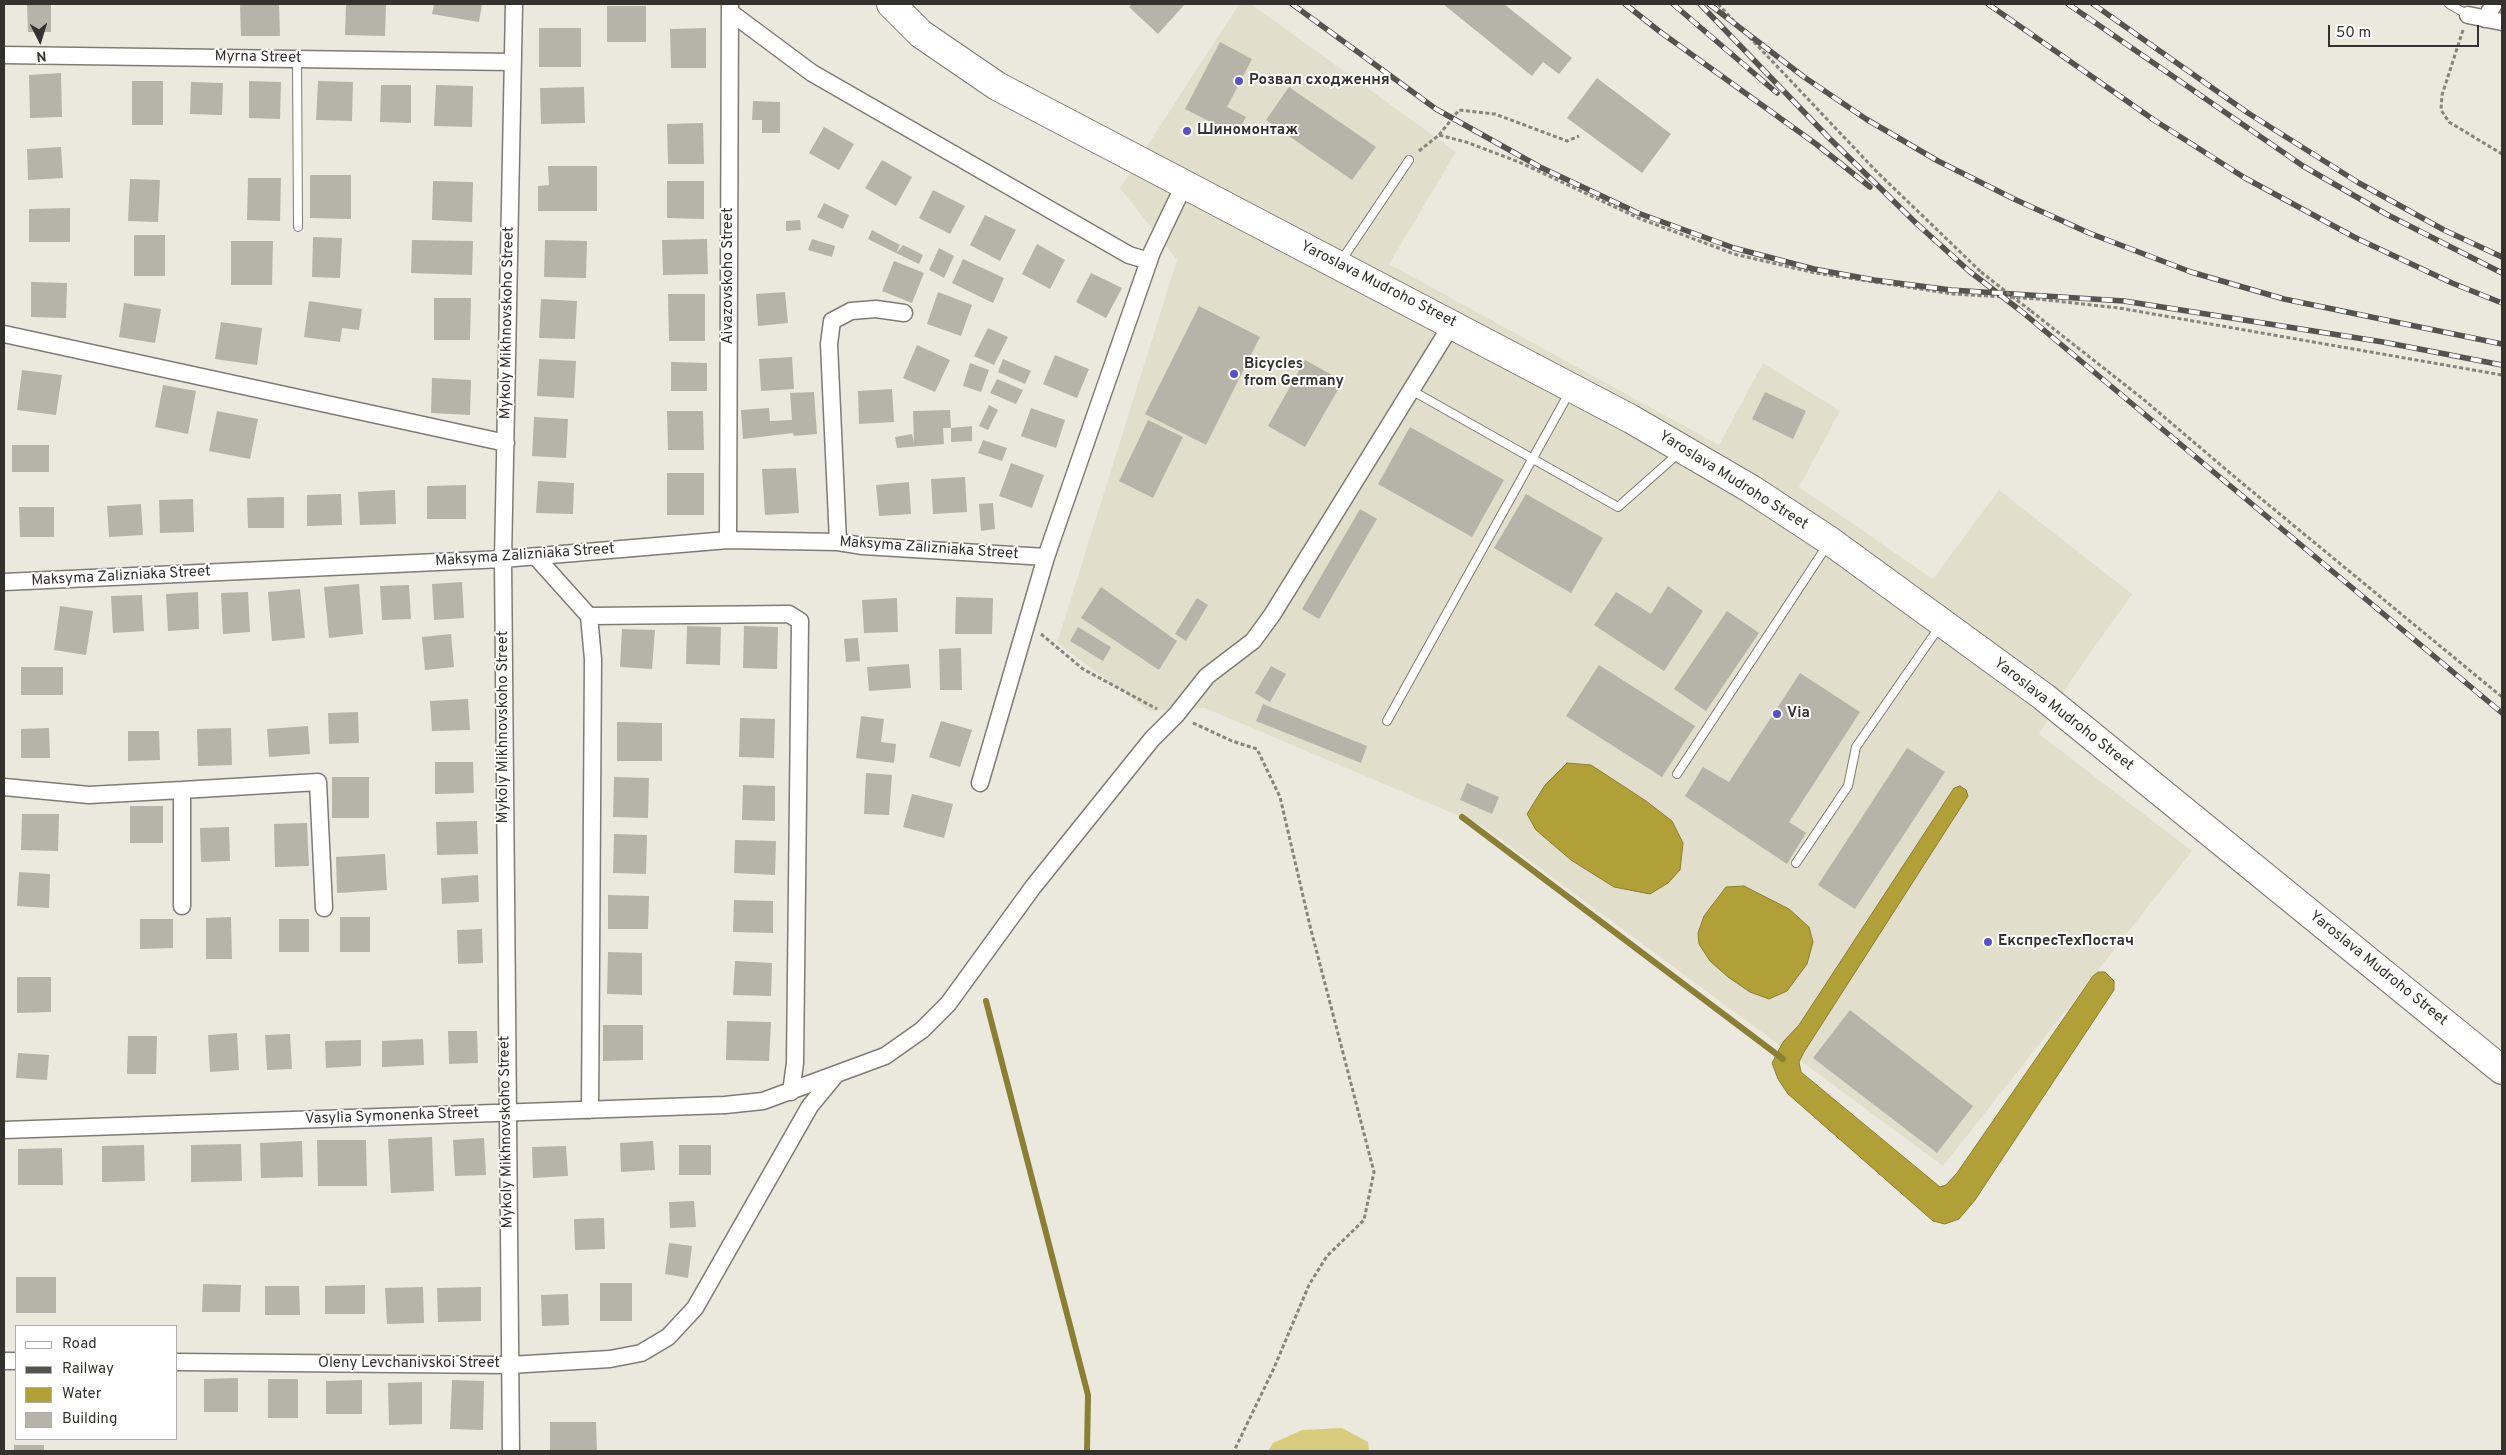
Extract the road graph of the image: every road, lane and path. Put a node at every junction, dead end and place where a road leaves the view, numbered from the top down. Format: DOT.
graph roads {
  1 [pos="514,4"];
  2 [pos="891,4"];
  3 [pos="1718,4"];
  4 [pos="2449,4"];
  5 [pos="2494,4"];
  6 [pos="730,8"];
  7 [pos="2468,15"];
  8 [pos="2486,19"];
  9 [pos="2502,22"];
  10 [pos="4,55"];
  11 [pos="297,58"];
  12 [pos="512,62"];
  13 [pos="1439,135"];
  14 [pos="1579,136"];
  15 [pos="2502,154"];
  16 [pos="1409,160"];
  17 [pos="1184,185"];
  18 [pos="298,227"];
  19 [pos="1149,262"];
  20 [pos="1338,264"];
  21 [pos="904,313"];
  22 [pos="1452,324"];
  23 [pos="4,334"];
  24 [pos="2502,375"];
  25 [pos="1572,388"];
  26 [pos="1411,390"];
  27 [pos="506,443"];
  28 [pos="1684,450"];
  29 [pos="1531,458"];
  30 [pos="728,540"];
  31 [pos="1830,541"];
  32 [pos="838,542"];
  33 [pos="536,557"];
  34 [pos="1046,557"];
  35 [pos="503,559"];
  36 [pos="4,582"];
  37 [pos="589,616"];
  38 [pos="1943,622"];
  39 [pos="1025,630"];
  40 [pos="2502,697"];
  41 [pos="1176,715"];
  42 [pos="1387,721"];
  43 [pos="1677,774"];
  44 [pos="980,783"];
  45 [pos="4,787"];
  46 [pos="182,790"];
  47 [pos="1796,863"];
  48 [pos="182,906"];
  49 [pos="324,908"];
  50 [pos="2502,1070"];
  51 [pos="836,1076"];
  52 [pos="791,1092"];
  53 [pos="590,1110"];
  54 [pos="507,1113"];
  55 [pos="4,1130"];
  56 [pos="178,1362"];
  57 [pos="510,1365"];
  58 [pos="511,1451"];
  59 [pos="1234,1451"];
  1 -- 12 [label="street, Mykoly Mikhnovskoho Street"];
  2 -- 17 [label="highway, Yaroslava Mudroho Street"];
  3 -- 40 [label="path, bridge"];
  4 -- 7 [label="lane"];
  5 -- 8 [label="street"];
  6 -- 19 [label="street, Aivazovskoho Street"];
  6 -- 30 [label="street, Aivazovskoho Street"];
  7 -- 8 [label="street"];
  7 -- 15 [label="path"];
  8 -- 9 [label="street"];
  10 -- 11 [label="street, Myrna Street"];
  11 -- 12 [label="street, Myrna Street"];
  11 -- 18 [label="lane"];
  12 -- 27 [label="street, Mykoly Mikhnovskoho Street"];
  13 -- 14 [label="path"];
  13 -- 16 [label="path"];
  13 -- 24 [label="path"];
  16 -- 20 [label="lane"];
  17 -- 19 [label="street"];
  17 -- 20 [label="highway, Yaroslava Mudroho Street"];
  19 -- 34 [label="street"];
  20 -- 22 [label="highway, Yaroslava Mudroho Street"];
  21 -- 32 [label="street"];
  22 -- 25 [label="highway, Yaroslava Mudroho Street"];
  22 -- 26 [label="street, Vasylia Symonenka Street"];
  23 -- 27 [label="street"];
  25 -- 28 [label="highway, Yaroslava Mudroho Street"];
  25 -- 29 [label="lane"];
  26 -- 29 [label="lane"];
  26 -- 41 [label="street, Vasylia Symonenka Street"];
  27 -- 35 [label="street, Mykoly Mikhnovskoho Street"];
  28 -- 29 [label="lane"];
  28 -- 31 [label="highway, Yaroslava Mudroho Street"];
  29 -- 42 [label="lane"];
  30 -- 32 [label="street, Maksyma Zalizniaka Street"];
  30 -- 33 [label="street, Maksyma Zalizniaka Street"];
  31 -- 38 [label="highway, Yaroslava Mudroho Street"];
  31 -- 43 [label="lane"];
  32 -- 34 [label="street, Maksyma Zalizniaka Street"];
  33 -- 35 [label="street, Maksyma Zalizniaka Street"];
  33 -- 37 [label="street"];
  34 -- 39 [label="street"];
  35 -- 36 [label="street, Maksyma Zalizniaka Street"];
  35 -- 54 [label="street, Mykoly Mikhnovskoho Street"];
  37 -- 52 [label="street"];
  37 -- 53 [label="street"];
  38 -- 47 [label="lane"];
  38 -- 50 [label="highway, Yaroslava Mudroho Street"];
  39 -- 41 [label="path"];
  39 -- 44 [label="street"];
  41 -- 51 [label="street, Vasylia Symonenka Street"];
  41 -- 59 [label="path"];
  45 -- 46 [label="street"];
  46 -- 48 [label="street"];
  46 -- 49 [label="street"];
  51 -- 52 [label="street, Vasylia Symonenka Street"];
  51 -- 57 [label="street, Oleny Levchanivskoi Street"];
  52 -- 53 [label="street, Vasylia Symonenka Street"];
  53 -- 54 [label="street, Vasylia Symonenka Street"];
  54 -- 55 [label="street, Vasylia Symonenka Street"];
  54 -- 57 [label="street, Mykoly Mikhnovskoho Street"];
  56 -- 57 [label="street, Oleny Levchanivskoi Street"];
  57 -- 58 [label="street, Mykoly Mikhnovskoho Street"];
}
